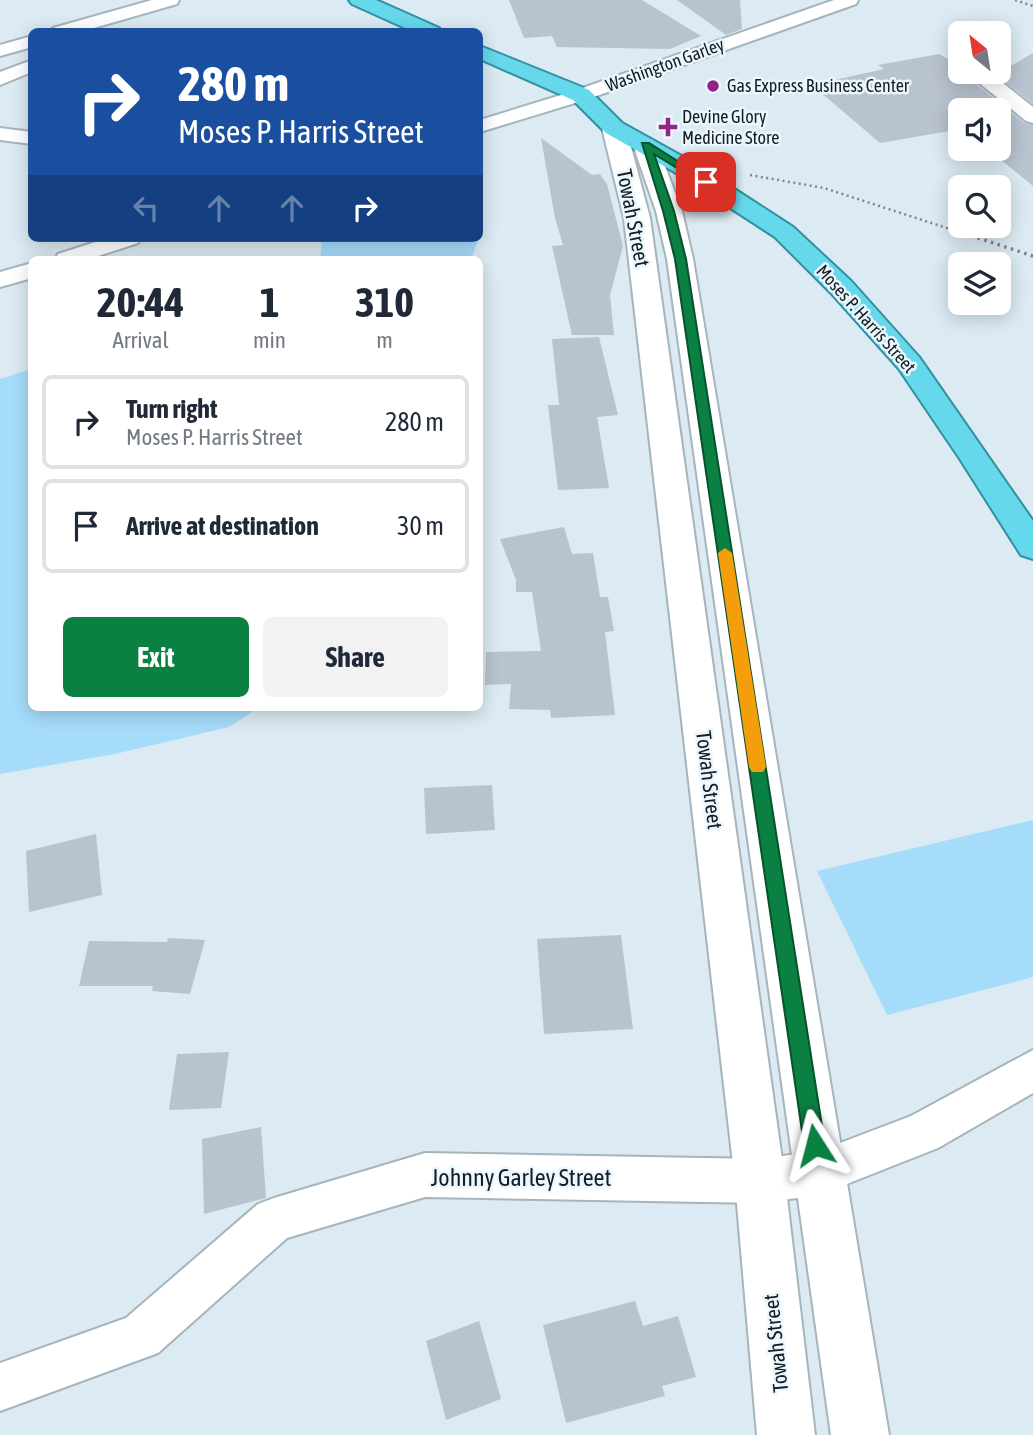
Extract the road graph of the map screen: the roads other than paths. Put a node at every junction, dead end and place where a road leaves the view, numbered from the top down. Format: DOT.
graph roads {
  1 [pos="359,0"];
  2 [pos="850,0"];
  3 [pos="178,2"];
  4 [pos="75,28"];
  5 [pos="123,28"];
  6 [pos="423,28"];
  7 [pos="28,42"];
  8 [pos="0,51"];
  9 [pos="483,53"];
  10 [pos="28,67"];
  11 [pos="0,79"];
  12 [pos="992,84"];
  13 [pos="581,95"];
  14 [pos="1033,117"];
  15 [pos="483,124"];
  16 [pos="0,134"];
  17 [pos="630,137"];
  18 [pos="28,138"];
  19 [pos="118,242"];
  20 [pos="75,256"];
  21 [pos="28,271"];
  22 [pos="0,280"];
  23 [pos="1033,547"];
  24 [pos="1033,1070"];
  25 [pos="819,1172"];
  26 [pos="760,1181"];
  27 [pos="0,1387"];
  28 [pos="786,1435"];
  29 [pos="860,1435"];
  1 -- 6 [label="highway"];
  2 -- 13 [label="street, Washington Garley"];
  3 -- 4 [label="street"];
  3 -- 5 [label="street"];
  7 -- 8 [label="street"];
  9 -- 13 [label="highway"];
  10 -- 11 [label="street"];
  12 -- 14 [label="street"];
  13 -- 15 [label="street, Washington Garley"];
  13 -- 17 [label="highway, Moses P. Harris Street"];
  16 -- 18 [label="street"];
  17 -- 23 [label="highway, Moses P. Harris Street"];
  17 -- 25 [label="street, Towah Street"];
  17 -- 26 [label="street, Towah Street"];
  19 -- 20 [label="street"];
  21 -- 22 [label="street"];
  24 -- 25 [label="street, Johnny Garley Street"];
  25 -- 26 [label="street, Johnny Garley Street"];
  25 -- 29 [label="street, Towah Street"];
  26 -- 27 [label="street, Johnny Garley Street"];
  26 -- 28 [label="street, Towah Street"];
}
